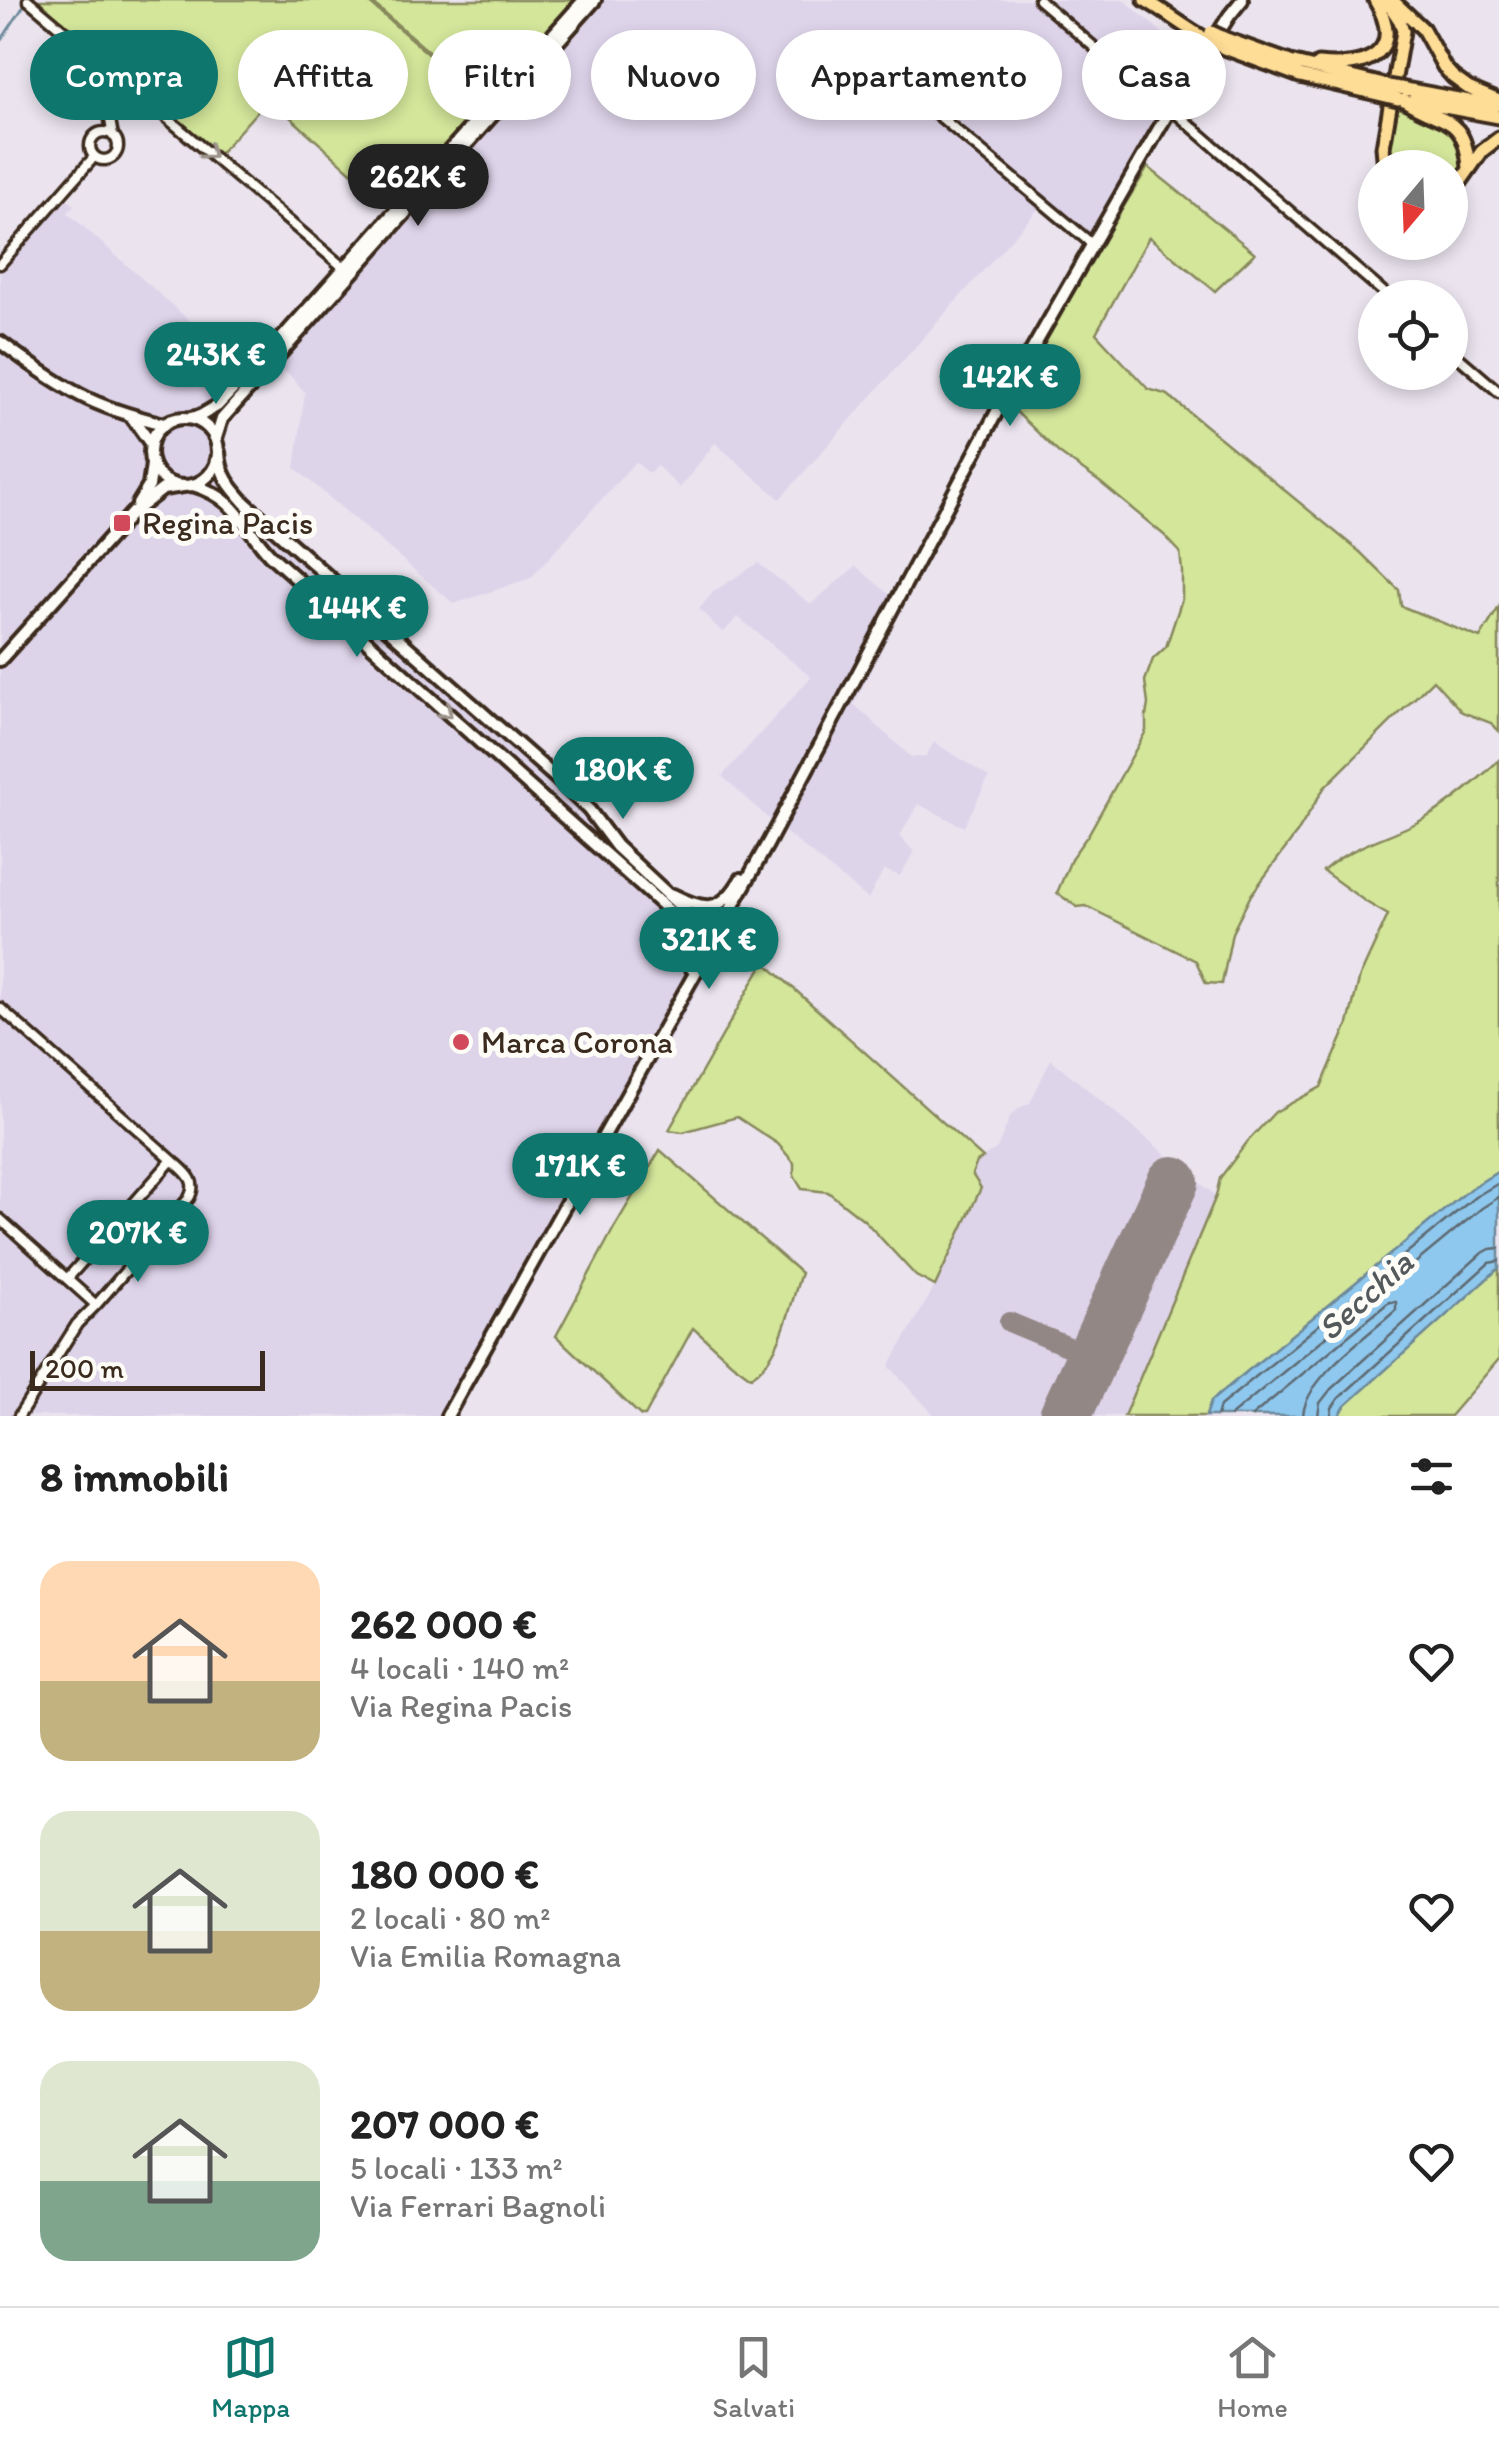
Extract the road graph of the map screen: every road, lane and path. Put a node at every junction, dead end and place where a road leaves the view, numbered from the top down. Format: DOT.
graph roads {
  1 [pos="28,0"];
  2 [pos="584,0"];
  3 [pos="594,0"];
  4 [pos="1040,0"];
  5 [pos="1145,0"];
  6 [pos="1376,0"];
  7 [pos="1389,0"];
  8 [pos="1241,1"];
  9 [pos="63,30"];
  10 [pos="1195,30"];
  11 [pos="1220,30"];
  12 [pos="1082,37"];
  13 [pos="1226,44"];
  14 [pos="1226,44"];
  15 [pos="1401,48"];
  16 [pos="1290,62"];
  17 [pos="1395,94"];
  18 [pos="1499,104"];
  19 [pos="1499,117"];
  20 [pos="110,120"];
  21 [pos="169,120"];
  22 [pos="944,120"];
  23 [pos="1163,120"];
  24 [pos="1184,120"];
  25 [pos="114,136"];
  26 [pos="1499,138"];
  27 [pos="1383,150"];
  28 [pos="94,157"];
  29 [pos="1469,168"];
  30 [pos="1092,244"];
  31 [pos="0,264"];
  32 [pos="344,268"];
  33 [pos="1369,280"];
  34 [pos="0,342"];
  35 [pos="1468,365"];
  36 [pos="1499,392"];
  37 [pos="130,415"];
  38 [pos="192,418"];
  39 [pos="164,424"];
  40 [pos="216,438"];
  41 [pos="151,444"];
  42 [pos="219,452"];
  43 [pos="152,464"];
  44 [pos="188,486"];
  45 [pos="132,513"];
  46 [pos="0,660"];
  47 [pos="556,778"];
  48 [pos="544,800"];
  49 [pos="768,842"];
  50 [pos="665,892"];
  51 [pos="677,918"];
  52 [pos="714,942"];
  53 [pos="0,1008"];
  54 [pos="670,1022"];
  55 [pos="172,1160"];
  56 [pos="0,1220"];
  57 [pos="67,1279"];
  58 [pos="96,1305"];
  59 [pos="18,1416"];
  60 [pos="447,1416"];
  1 -- 9 [label="street"];
  2 -- 32 [label="street"];
  3 -- 40 [label="street"];
  4 -- 12 [label="street"];
  5 -- 10 [label="main road, bridge"];
  6 -- 15 [label="main road"];
  6 -- 16 [label="main road"];
  7 -- 15 [label="main road"];
  7 -- 18 [label="main road"];
  8 -- 11 [label="street"];
  13 -- 16 [label="main road"];
  14 -- 17 [label="main road"];
  15 -- 27 [label="main road"];
  16 -- 17 [label="main road"];
  17 -- 18 [label="main road"];
  17 -- 19 [label="main road"];
  17 -- 29 [label="main road"];
  20 -- 25 [label="street"];
  21 -- 32 [label="street, one-way"];
  22 -- 30 [label="street"];
  23 -- 30 [label="street"];
  24 -- 33 [label="street"];
  25 -- 28 [label="street"];
  25 -- 28 [label="street"];
  26 -- 29 [label="main road"];
  28 -- 31 [label="street"];
  30 -- 49 [label="street"];
  32 -- 38 [label="street"];
  34 -- 37 [label="street"];
  35 -- 36 [label="street"];
  37 -- 39 [label="street"];
  37 -- 41 [label="street"];
  38 -- 39 [label="street"];
  38 -- 40 [label="street"];
  39 -- 41 [label="street"];
  40 -- 42 [label="street"];
  41 -- 43 [label="street"];
  42 -- 44 [label="street"];
  42 -- 47 [label="street"];
  43 -- 44 [label="street"];
  43 -- 45 [label="street"];
  44 -- 45 [label="street"];
  44 -- 48 [label="street, one-way"];
  45 -- 46 [label="street"];
  47 -- 48 [label="street"];
  47 -- 50 [label="street"];
  48 -- 51 [label="street"];
  49 -- 50 [label="street"];
  49 -- 52 [label="street"];
  50 -- 52 [label="street"];
  51 -- 52 [label="street"];
  51 -- 54 [label="street"];
  52 -- 54 [label="street"];
  53 -- 55 [label="street"];
  54 -- 60 [label="street"];
  55 -- 57 [label="street"];
  55 -- 58 [label="street"];
  56 -- 57 [label="street"];
  57 -- 58 [label="street"];
  58 -- 59 [label="street"];
}
